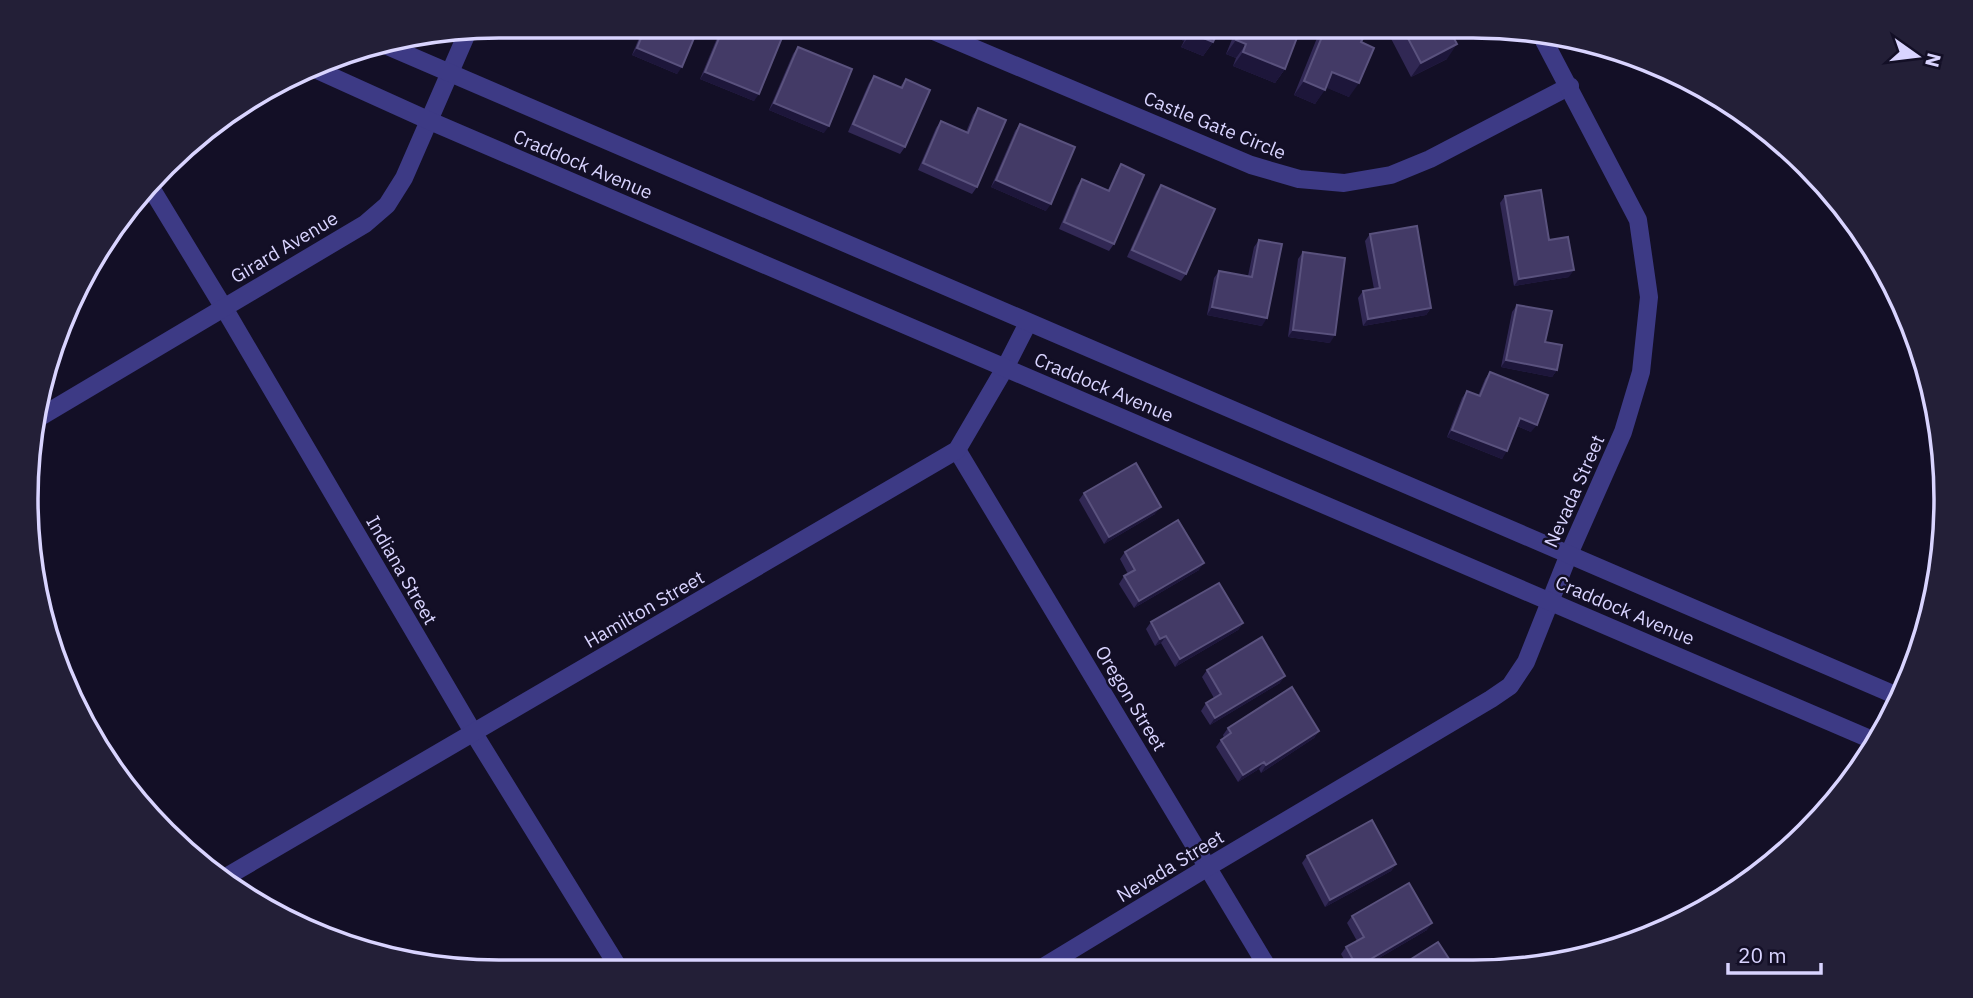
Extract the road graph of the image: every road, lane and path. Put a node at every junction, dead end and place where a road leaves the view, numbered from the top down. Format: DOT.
graph roads {
  1 [pos="950,38"];
  2 [pos="465,39"];
  3 [pos="1546,44"];
  4 [pos="396,50"];
  5 [pos="325,73"];
  6 [pos="451,74"];
  7 [pos="1570,86"];
  8 [pos="430,121"];
  9 [pos="154,194"];
  10 [pos="224,308"];
  11 [pos="1028,323"];
  12 [pos="1004,368"];
  13 [pos="46,413"];
  14 [pos="957,450"];
  15 [pos="1569,554"];
  16 [pos="1551,601"];
  17 [pos="1891,693"];
  18 [pos="473,732"];
  19 [pos="1868,737"];
  20 [pos="1208,867"];
  21 [pos="232,874"];
  22 [pos="614,960"];
  23 [pos="1055,960"];
  24 [pos="1263,960"];
  1 -- 7 [label="street, Castle Gate Circle"];
  2 -- 6 [label="street, Girard Avenue"];
  3 -- 7 [label="street, Nevada Street"];
  4 -- 6 [label="street, Craddock Avenue"];
  5 -- 8 [label="street, Craddock Avenue"];
  6 -- 8 [label="street, Girard Avenue"];
  6 -- 11 [label="street, Craddock Avenue"];
  7 -- 15 [label="street, Nevada Street"];
  8 -- 10 [label="street, Girard Avenue"];
  8 -- 12 [label="street, Craddock Avenue"];
  9 -- 10 [label="street, Indiana Street"];
  10 -- 13 [label="street, Girard Avenue"];
  10 -- 18 [label="street, Indiana Street"];
  11 -- 12 [label="street, Hamilton Street"];
  11 -- 15 [label="street, Craddock Avenue"];
  12 -- 14 [label="street, Hamilton Street"];
  12 -- 16 [label="street, Craddock Avenue"];
  14 -- 18 [label="street, Hamilton Street"];
  14 -- 20 [label="street, Oregon Street"];
  15 -- 16 [label="street, Nevada Street"];
  15 -- 17 [label="street, Craddock Avenue"];
  16 -- 19 [label="street, Craddock Avenue"];
  16 -- 20 [label="street, Nevada Street"];
  18 -- 21 [label="street, Hamilton Street"];
  18 -- 22 [label="street, Indiana Street"];
  20 -- 23 [label="street, Nevada Street"];
  20 -- 24 [label="street, Oregon Street"];
}
